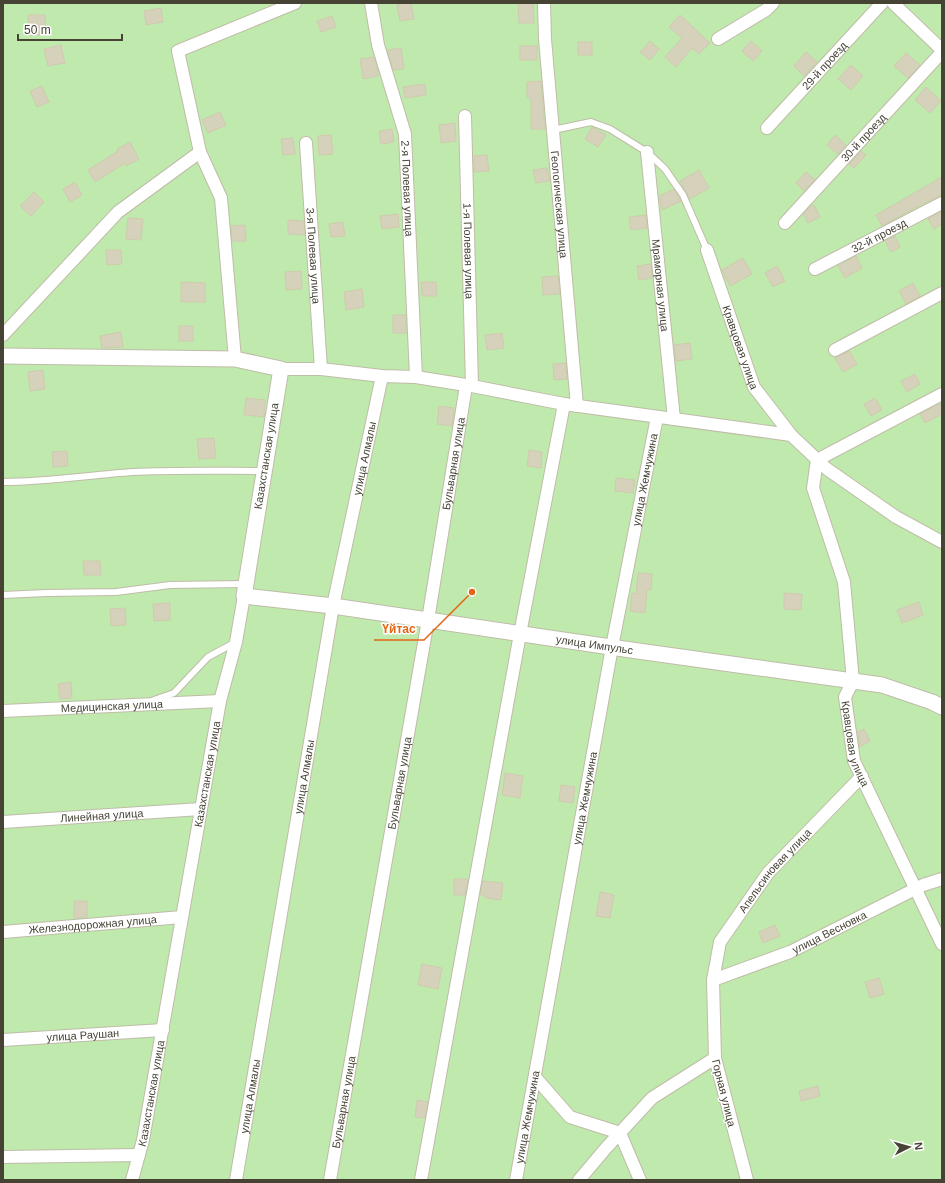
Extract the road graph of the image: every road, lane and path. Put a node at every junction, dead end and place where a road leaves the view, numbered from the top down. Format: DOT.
graph roads {
  1 [pos="295,3"];
  2 [pos="372,3"];
  3 [pos="544,3"];
  4 [pos="773,3"];
  5 [pos="882,3"];
  6 [pos="894,3"];
  7 [pos="718,39"];
  8 [pos="942,51"];
  9 [pos="465,116"];
  10 [pos="768,128"];
  11 [pos="553,130"];
  12 [pos="306,143"];
  13 [pos="200,152"];
  14 [pos="647,152"];
  15 [pos="942,203"];
  16 [pos="785,223"];
  17 [pos="707,250"];
  18 [pos="815,269"];
  19 [pos="942,293"];
  20 [pos="3,335"];
  21 [pos="835,350"];
  22 [pos="3,356"];
  23 [pos="235,359"];
  24 [pos="281,368"];
  25 [pos="321,369"];
  26 [pos="382,376"];
  27 [pos="416,377"];
  28 [pos="469,386"];
  29 [pos="942,394"];
  30 [pos="564,404"];
  31 [pos="577,406"];
  32 [pos="657,417"];
  33 [pos="674,419"];
  34 [pos="791,435"];
  35 [pos="817,460"];
  36 [pos="264,471"];
  37 [pos="3,482"];
  38 [pos="942,542"];
  39 [pos="245,590"];
  40 [pos="3,595"];
  41 [pos="333,606"];
  42 [pos="428,620"];
  43 [pos="520,634"];
  44 [pos="236,642"];
  45 [pos="612,647"];
  46 [pos="853,681"];
  47 [pos="220,701"];
  48 [pos="142,704"];
  49 [pos="942,707"];
  50 [pos="3,711"];
  51 [pos="862,776"];
  52 [pos="201,809"];
  53 [pos="3,822"];
  54 [pos="942,879"];
  55 [pos="915,889"];
  56 [pos="182,918"];
  57 [pos="3,932"];
  58 [pos="942,944"];
  59 [pos="714,980"];
  60 [pos="163,1030"];
  61 [pos="3,1040"];
  62 [pos="715,1058"];
  63 [pos="535,1077"];
  64 [pos="620,1133"];
  65 [pos="139,1155"];
  66 [pos="3,1157"];
  67 [pos="132,1180"];
  68 [pos="236,1180"];
  69 [pos="330,1180"];
  70 [pos="421,1180"];
  71 [pos="516,1180"];
  72 [pos="579,1180"];
  73 [pos="640,1180"];
  74 [pos="747,1180"];
  1 -- 13 [label="street"];
  2 -- 27 [label="street, 2-я Полевая улица"];
  3 -- 11 [label="street, Геологическая улица"];
  4 -- 7 [label="street"];
  5 -- 10 [label="street, 29-й проезд"];
  6 -- 8 [label="street"];
  8 -- 16 [label="street, 30-й проезд"];
  9 -- 28 [label="street, 1-я Полевая улица"];
  11 -- 14 [label="lane"];
  11 -- 31 [label="street, Геологическая улица"];
  12 -- 25 [label="street, 3-я Полевая улица"];
  13 -- 20 [label="street"];
  13 -- 23 [label="street"];
  14 -- 17 [label="lane"];
  14 -- 33 [label="street, Мраморная улица"];
  15 -- 18 [label="street, 32-й проезд"];
  17 -- 34 [label="street, Кравцовая улица"];
  19 -- 21 [label="street"];
  22 -- 23 [label="street"];
  23 -- 24 [label="street"];
  24 -- 25 [label="street"];
  24 -- 36 [label="street, Казахстанская улица"];
  25 -- 26 [label="street"];
  26 -- 27 [label="street"];
  26 -- 41 [label="street, улица Алмалы"];
  27 -- 28 [label="street"];
  28 -- 30 [label="street"];
  28 -- 42 [label="street, Бульварная улица"];
  29 -- 35 [label="street"];
  30 -- 31 [label="street"];
  30 -- 43 [label="street"];
  31 -- 32 [label="street"];
  32 -- 33 [label="street"];
  32 -- 45 [label="street, улица Жемчужина"];
  33 -- 34 [label="street"];
  34 -- 35 [label="street, Кравцовая улица"];
  35 -- 38 [label="street, Кравцовая улица"];
  35 -- 46 [label="street, Кравцовая улица"];
  36 -- 37 [label="lane"];
  36 -- 39 [label="street, Казахстанская улица"];
  39 -- 40 [label="lane"];
  39 -- 41 [label="street, улица Импульс"];
  39 -- 44 [label="street, Казахстанская улица"];
  41 -- 42 [label="street, улица Импульс"];
  41 -- 68 [label="street, улица Алмалы"];
  42 -- 43 [label="street, улица Импульс"];
  42 -- 69 [label="street, Бульварная улица"];
  43 -- 45 [label="street, улица Импульс"];
  43 -- 70 [label="street"];
  44 -- 47 [label="street, Казахстанская улица"];
  44 -- 48 [label="lane"];
  45 -- 46 [label="street, улица Импульс"];
  45 -- 63 [label="street, улица Жемчужина"];
  46 -- 49 [label="street, улица Импульс"];
  46 -- 51 [label="street, Кравцовая улица"];
  47 -- 48 [label="street, Медицинская улица"];
  47 -- 52 [label="street, Казахстанская улица"];
  48 -- 50 [label="street, Медицинская улица"];
  51 -- 55 [label="street, Кравцовая улица"];
  51 -- 59 [label="street, Апельсиновая улица"];
  52 -- 53 [label="street, Линейная улица"];
  52 -- 56 [label="street, Казахстанская улица"];
  54 -- 55 [label="street, улица Весновка"];
  55 -- 58 [label="street, Кравцовая улица"];
  55 -- 59 [label="street, улица Весновка"];
  56 -- 57 [label="street, Железнодорожная улица"];
  56 -- 60 [label="street, Казахстанская улица"];
  59 -- 62 [label="street, Горная улица"];
  60 -- 61 [label="street, улица Раушан"];
  60 -- 65 [label="street, Казахстанская улица"];
  62 -- 64 [label="street"];
  62 -- 74 [label="street, Горная улица"];
  63 -- 64 [label="street"];
  63 -- 71 [label="street, улица Жемчужина"];
  64 -- 72 [label="street"];
  64 -- 73 [label="street"];
  65 -- 66 [label="street"];
  65 -- 67 [label="street, Казахстанская улица"];
}
